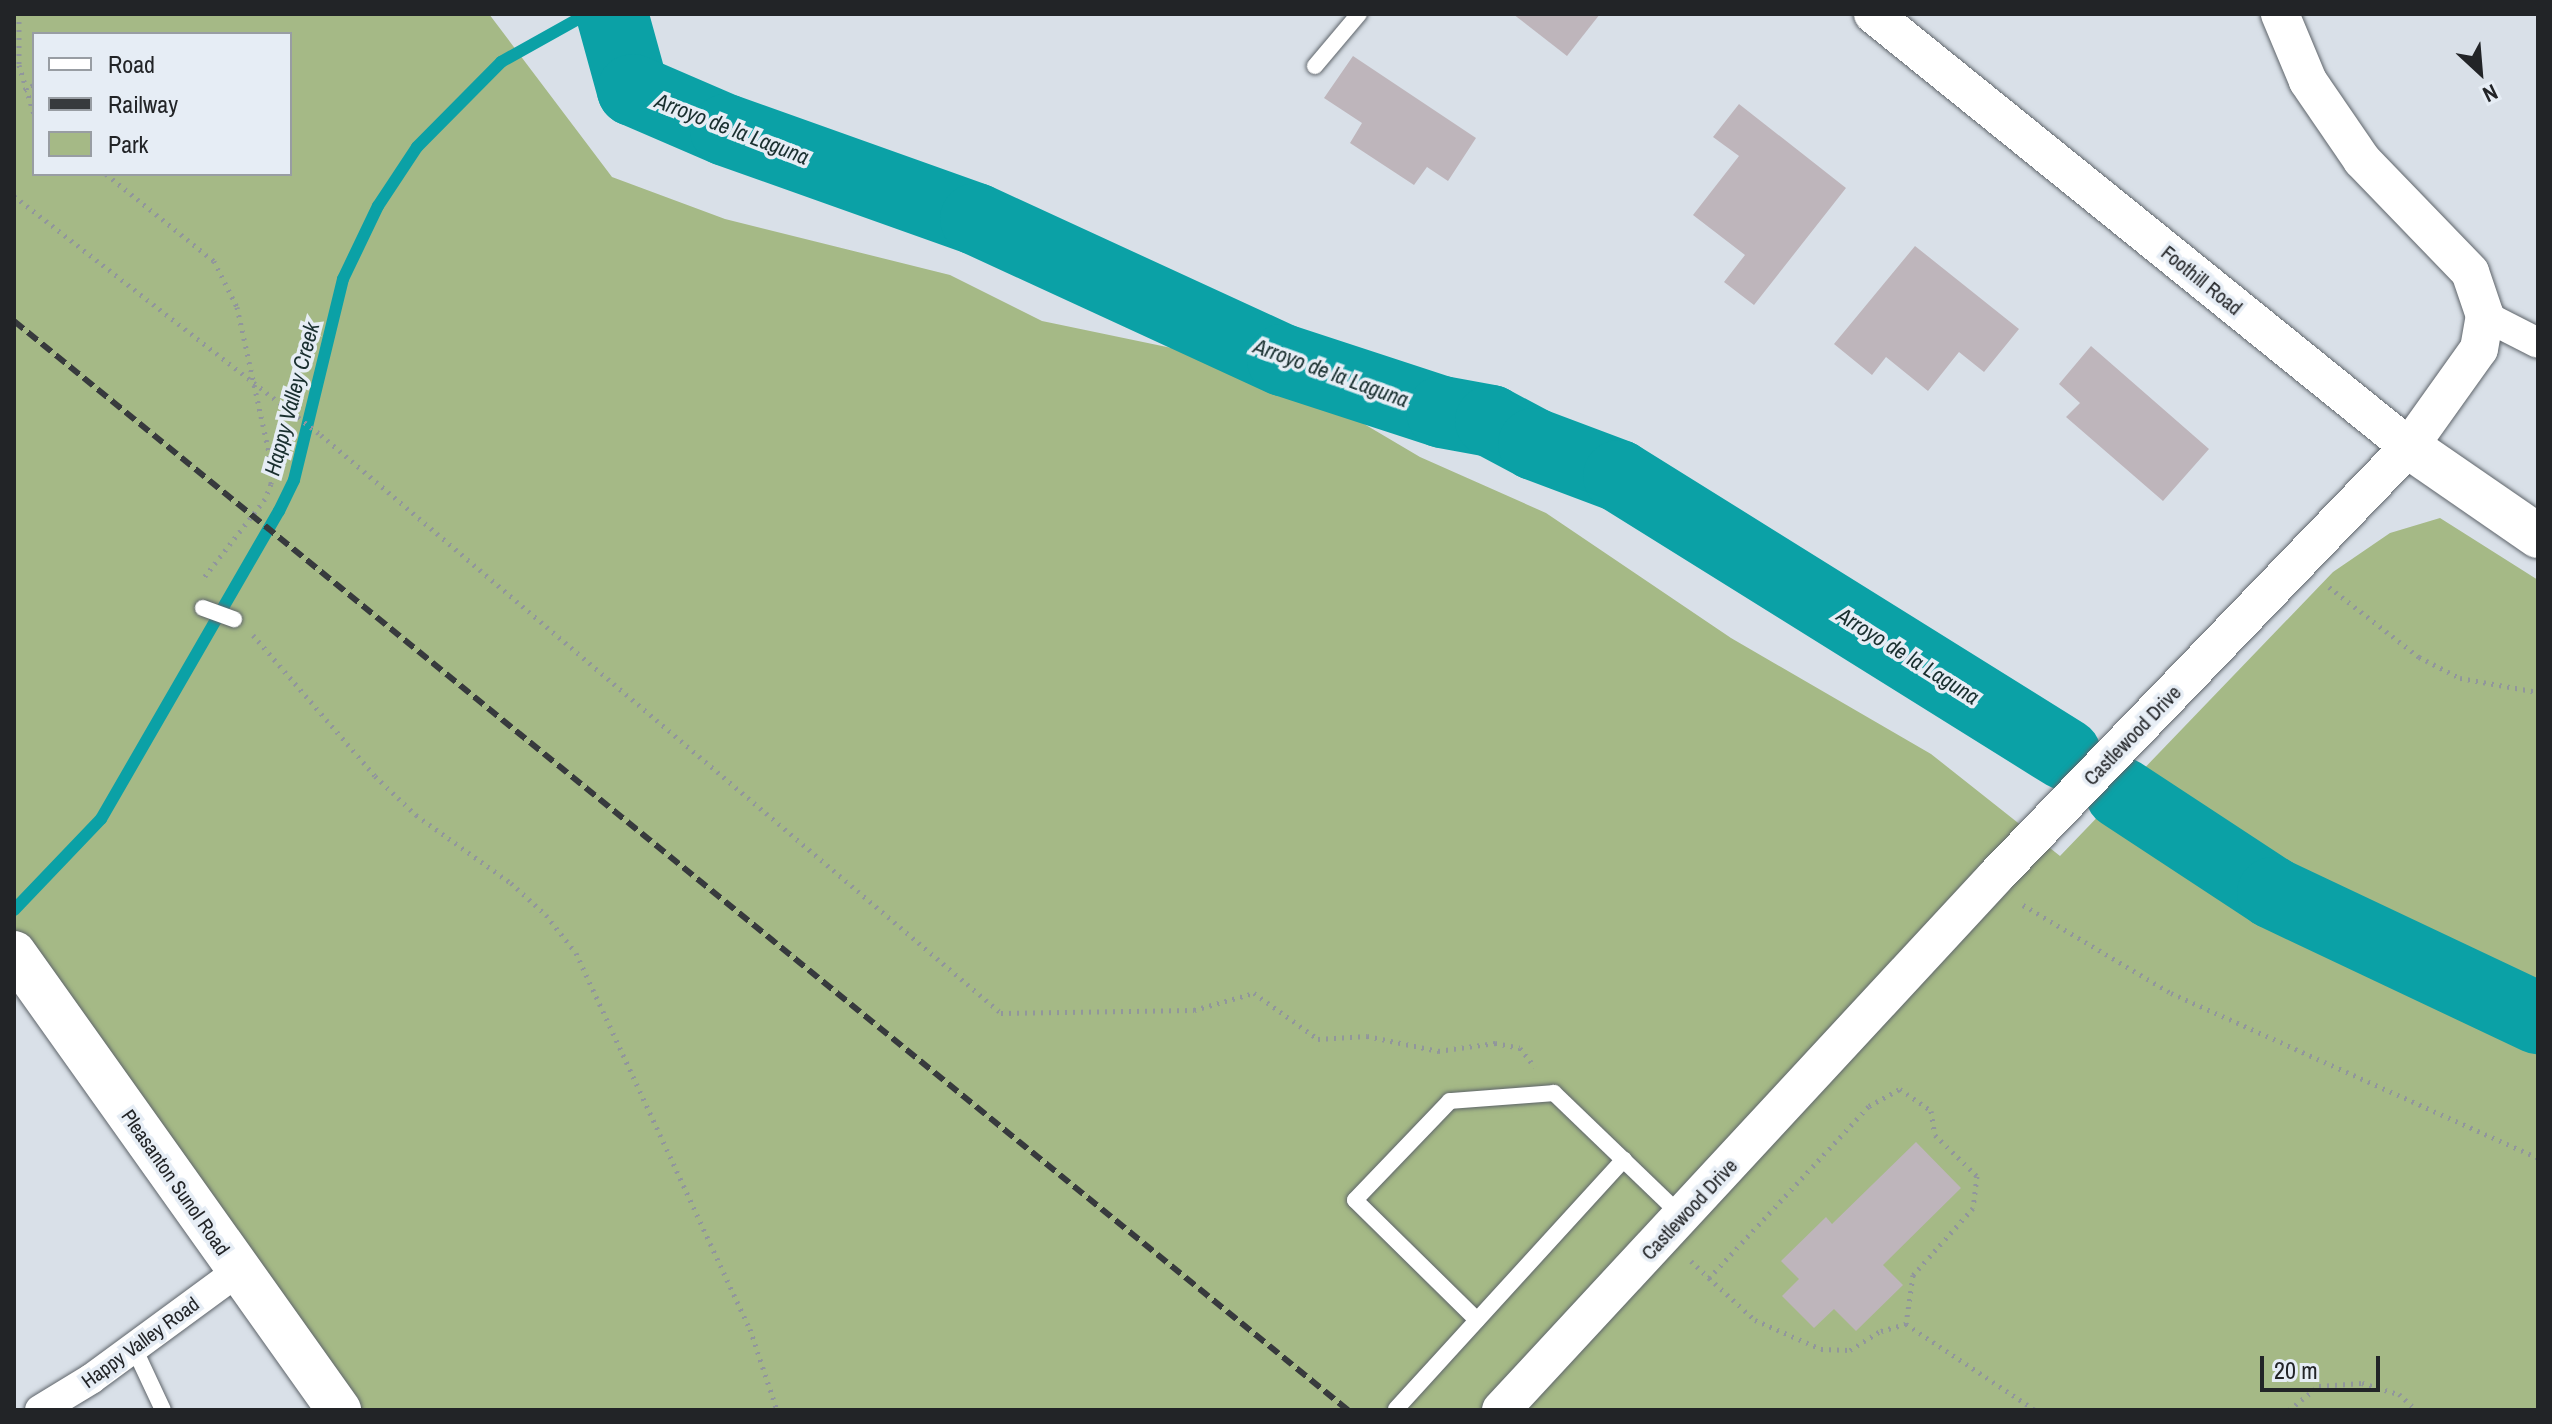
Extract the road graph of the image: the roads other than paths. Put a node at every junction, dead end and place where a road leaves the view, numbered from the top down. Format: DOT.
graph roads {
  1 [pos="1359,14"];
  2 [pos="1873,14"];
  3 [pos="2280,14"];
  4 [pos="1315,66"];
  5 [pos="2485,316"];
  6 [pos="2538,343"];
  7 [pos="2409,447"];
  8 [pos="2538,536"];
  9 [pos="203,608"];
  10 [pos="234,619"];
  11 [pos="14,953"];
  12 [pos="1624,1159"];
  13 [pos="1673,1226"];
  14 [pos="238,1271"];
  15 [pos="1477,1320"];
  16 [pos="134,1348"];
  17 [pos="1396,1409"];
  18 [pos="40,1410"];
  19 [pos="163,1410"];
  20 [pos="339,1410"];
  21 [pos="1501,1410"];
  1 -- 4 [label="lane"];
  2 -- 7 [label="street, Foothill Road"];
  3 -- 5 [label="street"];
  5 -- 6 [label="street"];
  5 -- 7 [label="street, Castlewood Drive"];
  7 -- 8 [label="main road, Foothill Road"];
  7 -- 13 [label="street, Castlewood Drive"];
  9 -- 10 [label="lane"];
  11 -- 14 [label="main road, Pleasanton Sunol Road"];
  12 -- 13 [label="lane"];
  12 -- 15 [label="lane"];
  12 -- 15 [label="lane"];
  13 -- 21 [label="street, Castlewood Drive"];
  14 -- 16 [label="street, Happy Valley Road"];
  14 -- 20 [label="main road, Pleasanton Sunol Road"];
  15 -- 17 [label="lane"];
  16 -- 18 [label="street, Happy Valley Road"];
  16 -- 19 [label="lane"];
}
